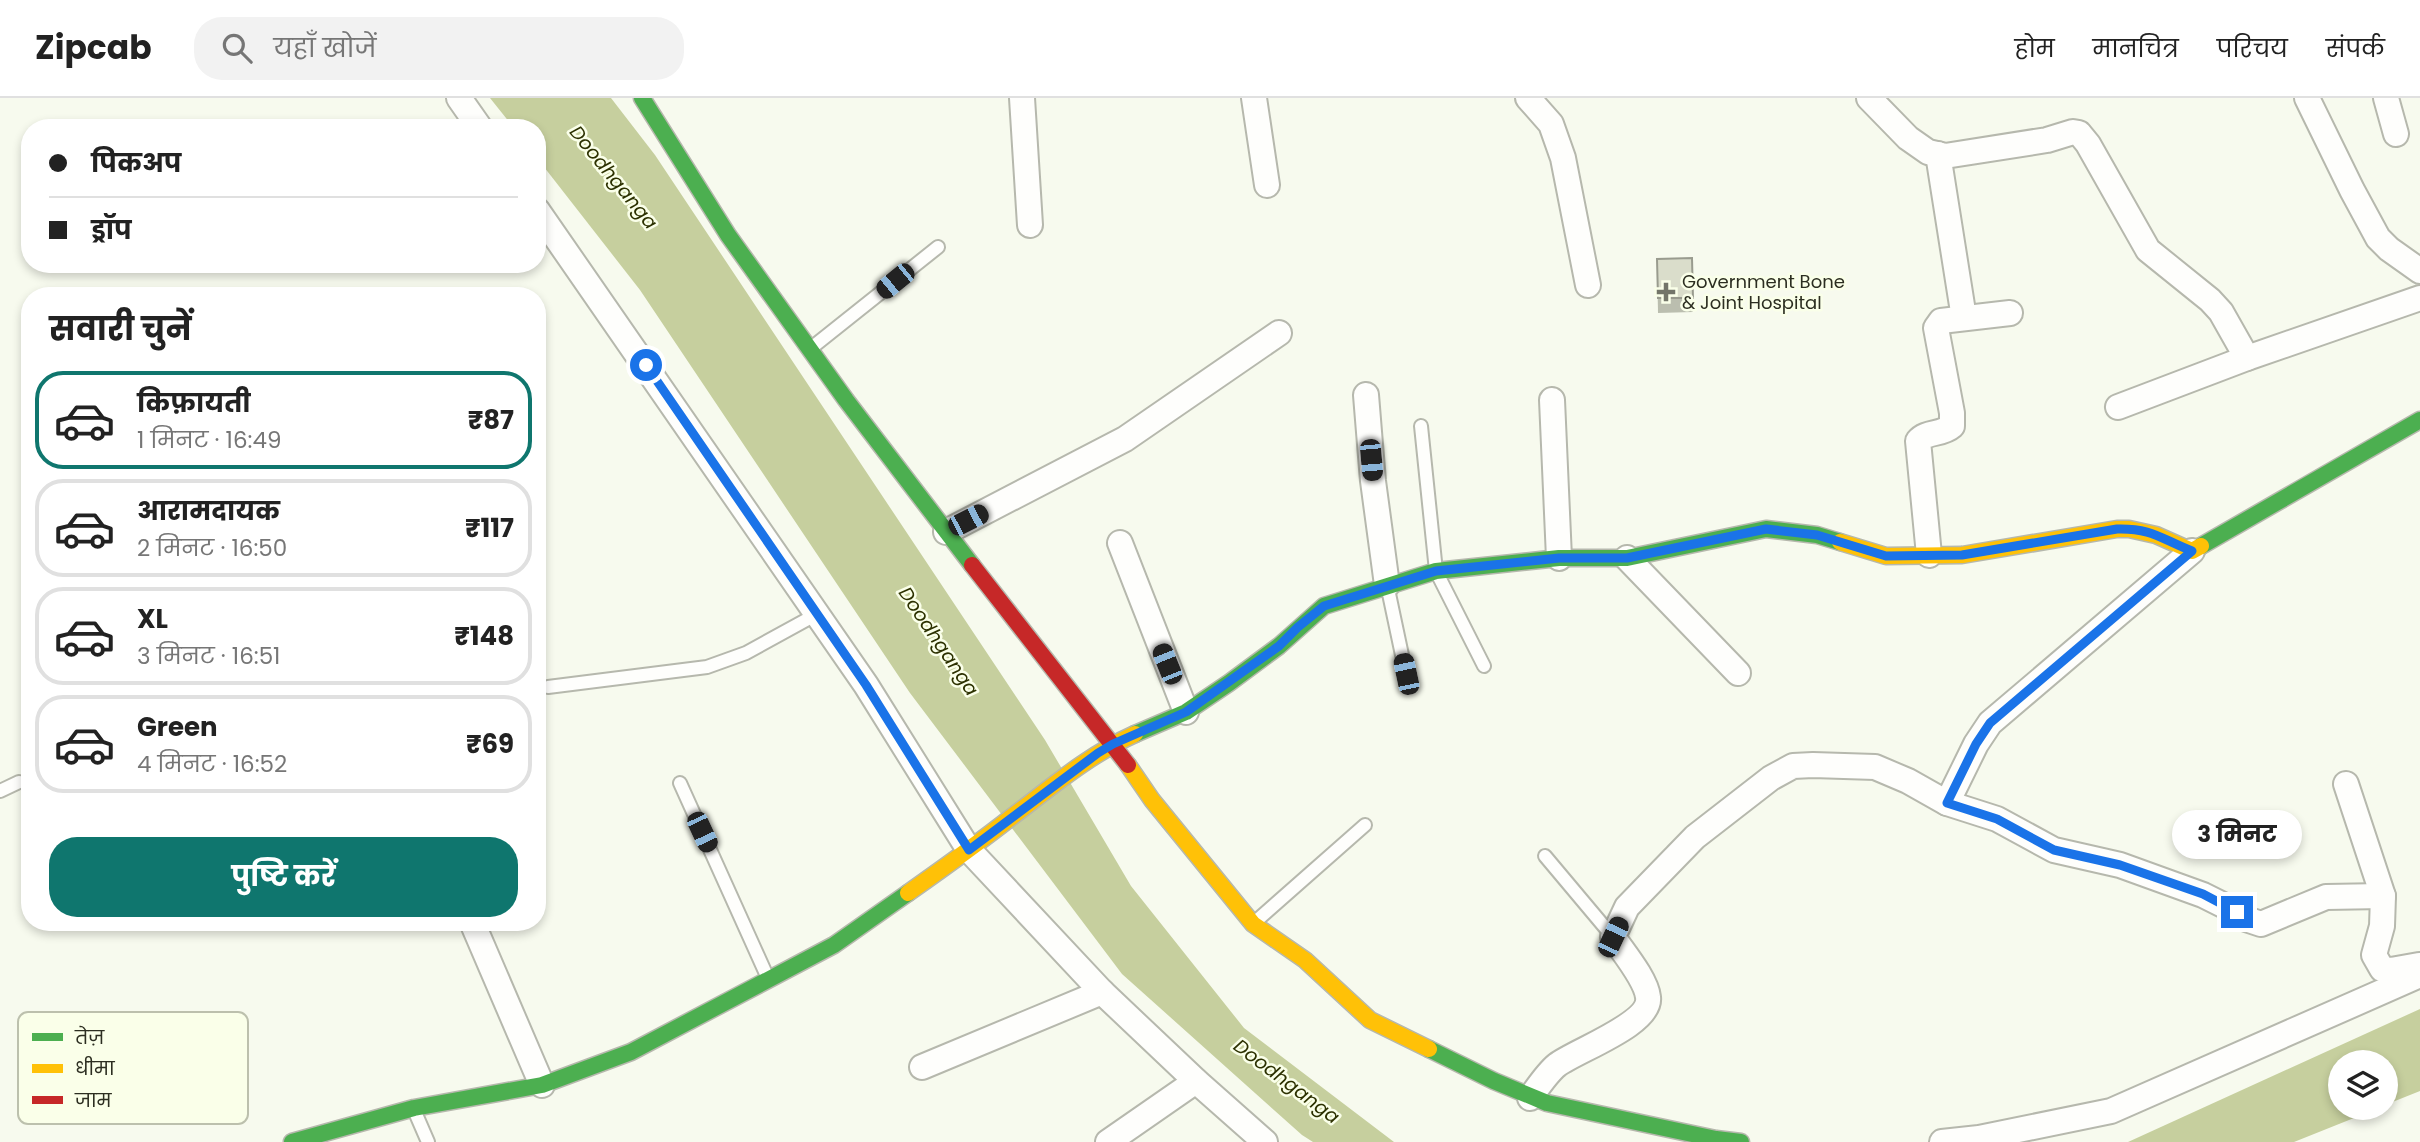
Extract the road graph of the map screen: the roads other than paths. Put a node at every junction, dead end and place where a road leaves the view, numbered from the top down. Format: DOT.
graph roads {
  1 [pos="459,98"];
  2 [pos="642,98"];
  3 [pos="1022,98"];
  4 [pos="1254,98"];
  5 [pos="1528,98"];
  6 [pos="1869,98"];
  7 [pos="2307,98"];
  8 [pos="2386,98"];
  9 [pos="474,119"];
  10 [pos="2396,134"];
  11 [pos="1938,154"];
  12 [pos="1267,185"];
  13 [pos="546,223"];
  14 [pos="1030,225"];
  15 [pos="938,247"];
  16 [pos="2420,271"];
  17 [pos="1588,285"];
  18 [pos="2420,298"];
  19 [pos="2010,313"];
  20 [pos="1964,318"];
  21 [pos="1279,333"];
  22 [pos="810,349"];
  23 [pos="2247,358"];
  24 [pos="1366,395"];
  25 [pos="1552,400"];
  26 [pos="2118,407"];
  27 [pos="2420,420"];
  28 [pos="1421,426"];
  29 [pos="946,532"];
  30 [pos="1119,543"];
  31 [pos="2192,551"];
  32 [pos="1930,555"];
  33 [pos="1559,558"];
  34 [pos="1627,558"];
  35 [pos="1436,571"];
  36 [pos="1387,585"];
  37 [pos="817,614"];
  38 [pos="1484,666"];
  39 [pos="1738,673"];
  40 [pos="1406,674"];
  41 [pos="548,687"];
  42 [pos="1186,712"];
  43 [pos="1113,744"];
  44 [pos="19,782"];
  45 [pos="680,783"];
  46 [pos="2346,784"];
  47 [pos="0,791"];
  48 [pos="1947,803"];
  49 [pos="1365,825"];
  50 [pos="977,844"];
  51 [pos="1545,856"];
  52 [pos="2383,895"];
  53 [pos="1254,924"];
  54 [pos="476,931"];
  55 [pos="1613,937"];
  56 [pos="2420,965"];
  57 [pos="2420,975"];
  58 [pos="769,979"];
  59 [pos="1102,992"];
  60 [pos="922,1068"];
  61 [pos="1196,1081"];
  62 [pos="542,1085"];
  63 [pos="1530,1098"];
  64 [pos="414,1108"];
  65 [pos="292,1142"];
  66 [pos="428,1142"];
  67 [pos="1108,1142"];
  68 [pos="1265,1142"];
  69 [pos="1741,1142"];
  70 [pos="1942,1142"];
  1 -- 9 [label="street"];
  2 -- 22 [label="street"];
  3 -- 14 [label="street"];
  4 -- 12 [label="street"];
  5 -- 17 [label="street"];
  6 -- 11 [label="street"];
  7 -- 16 [label="street"];
  8 -- 10 [label="street"];
  11 -- 20 [label="street"];
  11 -- 23 [label="street"];
  13 -- 37 [label="street"];
  15 -- 22 [label="lane"];
  18 -- 23 [label="street"];
  19 -- 20 [label="street"];
  20 -- 32 [label="street"];
  21 -- 29 [label="street"];
  22 -- 29 [label="street"];
  23 -- 26 [label="street"];
  24 -- 36 [label="street"];
  25 -- 33 [label="street"];
  27 -- 31 [label="street"];
  28 -- 35 [label="lane"];
  29 -- 43 [label="street"];
  30 -- 42 [label="street"];
  31 -- 32 [label="street"];
  31 -- 48 [label="street"];
  32 -- 34 [label="street"];
  33 -- 34 [label="street"];
  33 -- 35 [label="street"];
  34 -- 39 [label="street"];
  35 -- 36 [label="street"];
  35 -- 38 [label="lane"];
  36 -- 40 [label="lane"];
  36 -- 42 [label="street"];
  37 -- 41 [label="lane"];
  37 -- 50 [label="street"];
  42 -- 43 [label="street"];
  43 -- 50 [label="street"];
  43 -- 53 [label="street"];
  44 -- 47 [label="lane"];
  45 -- 58 [label="lane"];
  46 -- 52 [label="street"];
  48 -- 52 [label="street"];
  48 -- 55 [label="street"];
  49 -- 53 [label="lane"];
  50 -- 58 [label="street"];
  50 -- 59 [label="street"];
  51 -- 55 [label="lane"];
  52 -- 56 [label="street"];
  53 -- 63 [label="street"];
  54 -- 62 [label="street"];
  55 -- 63 [label="street"];
  57 -- 70 [label="street"];
  58 -- 62 [label="street"];
  59 -- 60 [label="street"];
  59 -- 61 [label="street"];
  61 -- 67 [label="street"];
  61 -- 68 [label="street"];
  62 -- 64 [label="street"];
  63 -- 69 [label="street"];
  64 -- 65 [label="street"];
  64 -- 66 [label="lane"];
}
